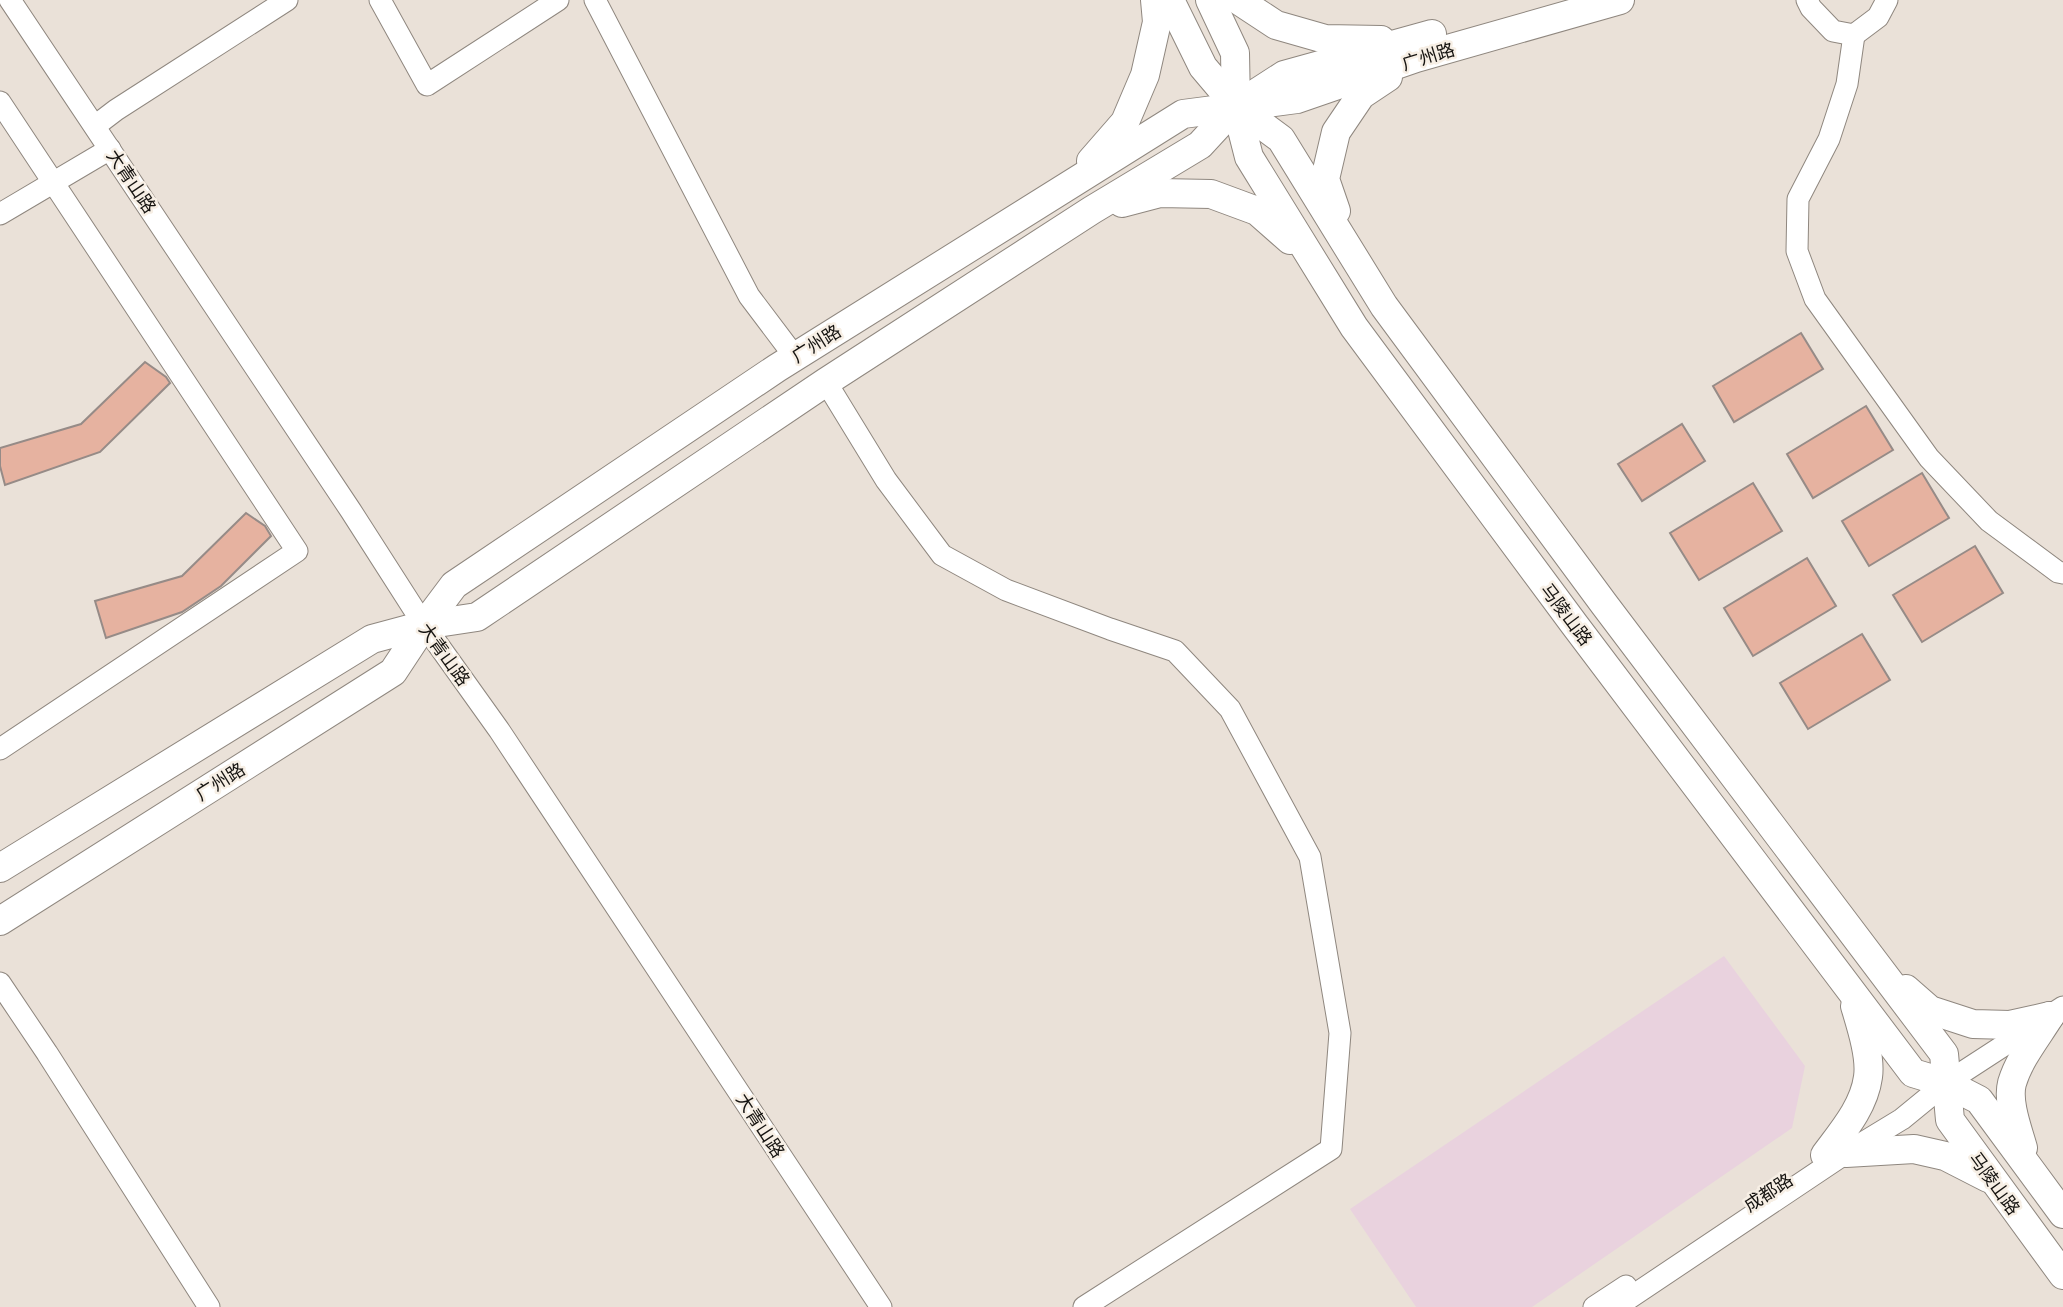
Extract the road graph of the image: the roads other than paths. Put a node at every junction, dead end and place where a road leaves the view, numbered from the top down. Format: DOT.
graph roads {
  1 [pos="10,0"];
  2 [pos="287,0"];
  3 [pos="380,0"];
  4 [pos="558,0"];
  5 [pos="595,0"];
  6 [pos="1155,0"];
  7 [pos="1170,0"];
  8 [pos="1210,0"];
  9 [pos="1238,0"];
  10 [pos="1552,0"];
  11 [pos="1620,0"];
  12 [pos="1807,0"];
  13 [pos="1887,0"];
  14 [pos="1854,35"];
  15 [pos="1412,50"];
  16 [pos="0,102"];
  17 [pos="1236,106"];
  18 [pos="95,126"];
  19 [pos="110,149"];
  20 [pos="53,181"];
  21 [pos="1073,181"];
  22 [pos="1092,210"];
  23 [pos="0,214"];
  24 [pos="1349,250"];
  25 [pos="1312,260"];
  26 [pos="795,357"];
  27 [pos="826,382"];
  28 [pos="2063,573"];
  29 [pos="424,625"];
  30 [pos="0,749"];
  31 [pos="0,868"];
  32 [pos="0,921"];
  33 [pos="1875,962"];
  34 [pos="0,983"];
  35 [pos="1851,990"];
  36 [pos="2057,1012"];
  37 [pos="1946,1083"];
  38 [pos="1835,1154"];
  39 [pos="2030,1170"];
  40 [pos="1993,1180"];
  41 [pos="2063,1214"];
  42 [pos="2063,1275"];
  43 [pos="209,1307"];
  44 [pos="881,1307"];
  45 [pos="1084,1307"];
  46 [pos="1594,1307"];
  47 [pos="1616,1307"];
  1 -- 18 [label="street, 大青山路"];
  2 -- 18 [label="street"];
  3 -- 4 [label="street"];
  5 -- 26 [label="street"];
  6 -- 21 [label="main road"];
  7 -- 17 [label="main road, 马陵山路"];
  8 -- 17 [label="main road, 马陵山路"];
  9 -- 15 [label="main road"];
  10 -- 15 [label="main road, 广州路"];
  11 -- 15 [label="main road, 广州路"];
  12 -- 14 [label="street"];
  13 -- 14 [label="street"];
  14 -- 28 [label="street"];
  15 -- 17 [label="main road, 广州路"];
  15 -- 24 [label="main road"];
  16 -- 20 [label="street"];
  17 -- 21 [label="main road, 广州路"];
  17 -- 22 [label="main road"];
  17 -- 24 [label="main road, 马陵山路"];
  17 -- 25 [label="main road, 马陵山路"];
  18 -- 19 [label="street, 大青山路"];
  19 -- 20 [label="street"];
  19 -- 29 [label="street, 大青山路"];
  20 -- 23 [label="street"];
  20 -- 30 [label="street"];
  21 -- 26 [label="main road, 广州路"];
  22 -- 25 [label="main road"];
  22 -- 27 [label="main road"];
  24 -- 33 [label="main road, 马陵山路"];
  25 -- 35 [label="main road, 马陵山路"];
  26 -- 29 [label="main road, 广州路"];
  27 -- 29 [label="main road"];
  27 -- 45 [label="street"];
  29 -- 31 [label="main road"];
  29 -- 32 [label="main road, 广州路"];
  29 -- 44 [label="street, 大青山路"];
  33 -- 36 [label="main road"];
  33 -- 37 [label="main road, 马陵山路"];
  34 -- 43 [label="street"];
  35 -- 37 [label="main road, 马陵山路"];
  35 -- 38 [label="main road"];
  36 -- 37 [label="street, 成都路"];
  36 -- 39 [label="main road"];
  37 -- 38 [label="street, 成都路"];
  37 -- 39 [label="main road, 马陵山路"];
  37 -- 40 [label="main road, 马陵山路"];
  38 -- 40 [label="main road"];
  38 -- 46 [label="street, 成都路"];
  38 -- 47 [label="street, 成都路"];
  39 -- 41 [label="main road, 马陵山路"];
  40 -- 42 [label="main road, 马陵山路"];
}
